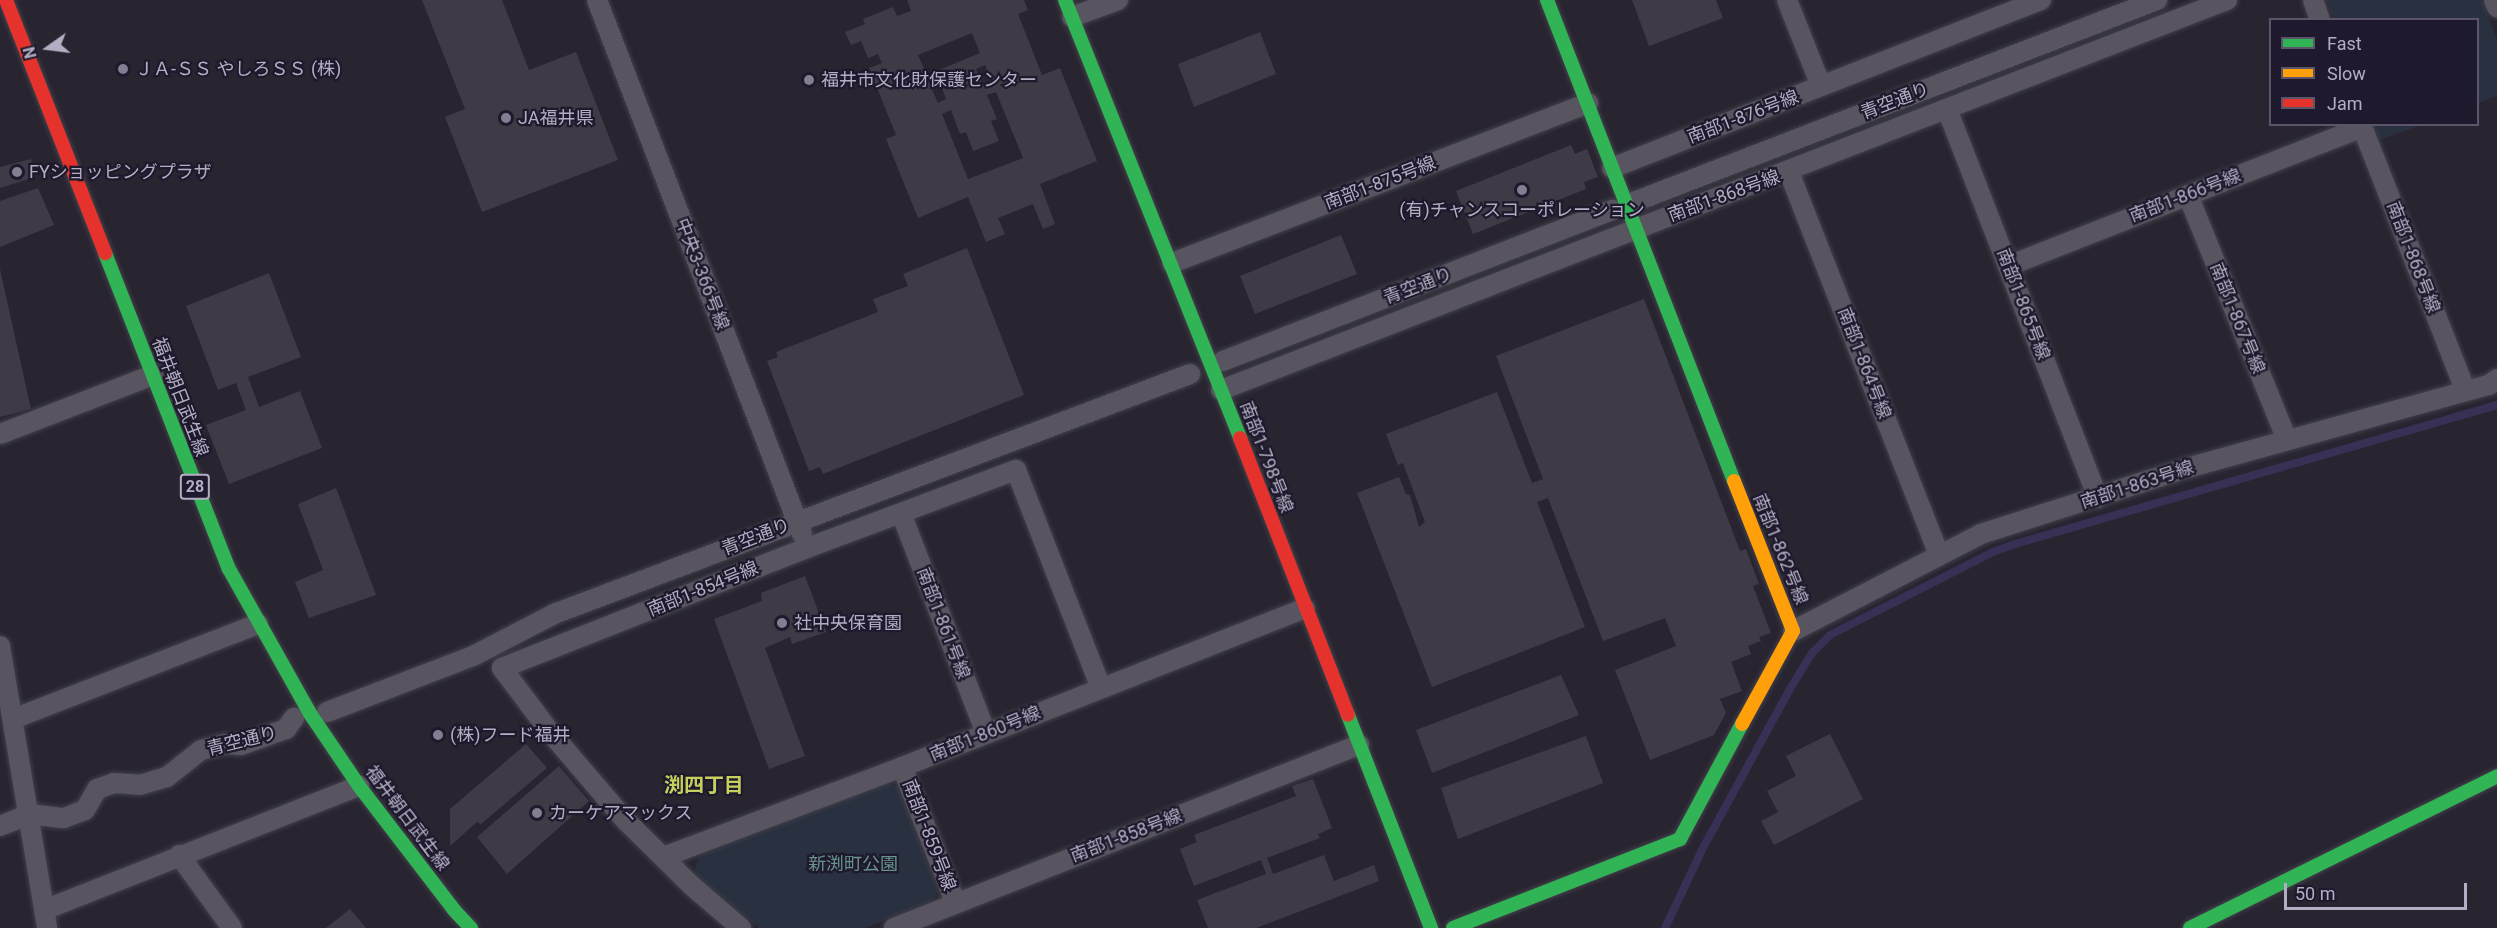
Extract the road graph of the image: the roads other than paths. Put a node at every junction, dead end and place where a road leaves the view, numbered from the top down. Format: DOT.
graph roads {
  1 [pos="6,0"];
  2 [pos="597,0"];
  3 [pos="1118,0"];
  4 [pos="1547,0"];
  5 [pos="1787,0"];
  6 [pos="2041,0"];
  7 [pos="2157,0"];
  8 [pos="2227,0"];
  9 [pos="2313,0"];
  10 [pos="2494,0"];
  11 [pos="2017,4"];
  12 [pos="2497,7"];
  13 [pos="1069,8"];
  14 [pos="2319,18"];
  15 [pos="1821,86"];
  16 [pos="1588,103"];
  17 [pos="1947,110"];
  18 [pos="2362,126"];
  19 [pos="1612,168"];
  20 [pos="1789,171"];
  21 [pos="2188,195"];
  22 [pos="1634,202"];
  23 [pos="1613,210"];
  24 [pos="1634,229"];
  25 [pos="1172,263"];
  26 [pos="2008,266"];
  27 [pos="1223,361"];
  28 [pos="1190,374"];
  29 [pos="153,375"];
  30 [pos="2497,379"];
  31 [pos="1221,390"];
  32 [pos="2465,390"];
  33 [pos="0,434"];
  34 [pos="2287,440"];
  35 [pos="2098,498"];
  36 [pos="901,513"];
  37 [pos="798,521"];
  38 [pos="807,548"];
  39 [pos="1939,554"];
  40 [pos="1305,608"];
  41 [pos="258,624"];
  42 [pos="1792,630"];
  43 [pos="0,646"];
  44 [pos="1101,688"];
  45 [pos="327,712"];
  46 [pos="294,718"];
  47 [pos="13,719"];
  48 [pos="986,733"];
  49 [pos="1359,745"];
  50 [pos="902,767"];
  51 [pos="2497,776"];
  52 [pos="359,786"];
  53 [pos="28,814"];
  54 [pos="0,826"];
  55 [pos="179,855"];
  56 [pos="663,857"];
  57 [pos="956,903"];
  58 [pos="46,919"];
  59 [pos="718,921"];
  60 [pos="232,928"];
  61 [pos="471,928"];
  62 [pos="741,928"];
  63 [pos="894,928"];
  64 [pos="1431,928"];
  65 [pos="1453,928"];
  66 [pos="2190,928"];
  1 -- 29 [label="street, 福井朝日武生線 / 28"];
  2 -- 37 [label="street, 中央3-366号線"];
  3 -- 13 [label="street"];
  4 -- 16 [label="street"];
  5 -- 15 [label="street"];
  6 -- 11 [label="street, 南部1-876号線"];
  7 -- 22 [label="street, 青空通り"];
  8 -- 17 [label="street, 南部1-868号線"];
  9 -- 14 [label="street"];
  10 -- 12 [label="street"];
  11 -- 15 [label="street, 南部1-876号線"];
  13 -- 25 [label="street, 南部1-798号線"];
  15 -- 19 [label="street, 南部1-876号線"];
  16 -- 19 [label="street"];
  16 -- 25 [label="street, 南部1-875号線"];
  17 -- 20 [label="street, 南部1-868号線"];
  17 -- 26 [label="street, 南部1-865号線"];
  18 -- 21 [label="street, 南部1-866号線"];
  18 -- 32 [label="street, 南部1-868号線"];
  19 -- 24 [label="street, 南部1-862号線"];
  20 -- 24 [label="street, 南部1-868号線"];
  20 -- 39 [label="street, 南部1-864号線"];
  21 -- 26 [label="street, 南部1-866号線"];
  21 -- 34 [label="street, 南部1-867号線"];
  23 -- 27 [label="street, 青空通り"];
  24 -- 31 [label="street, 南部1-868号線"];
  24 -- 42 [label="street, 南部1-862号線"];
  25 -- 31 [label="street, 南部1-798号線"];
  26 -- 35 [label="street, 南部1-865号線"];
  28 -- 37 [label="street, 青空通り"];
  29 -- 33 [label="street"];
  29 -- 41 [label="street, 福井朝日武生線 / 28"];
  30 -- 32 [label="street, 南部1-863号線"];
  31 -- 40 [label="street, 南部1-798号線"];
  32 -- 34 [label="street, 南部1-863号線"];
  34 -- 35 [label="street, 南部1-863号線"];
  35 -- 39 [label="street, 南部1-863号線"];
  36 -- 38 [label="street, 南部1-854号線"];
  36 -- 44 [label="street, 南部1-854号線"];
  36 -- 48 [label="street, 南部1-861号線"];
  37 -- 38 [label="street, 中央3-366号線"];
  37 -- 45 [label="street, 青空通り"];
  38 -- 56 [label="street, 南部1-854号線"];
  39 -- 42 [label="street, 南部1-863号線"];
  40 -- 44 [label="street, 南部1-860号線"];
  40 -- 49 [label="street, 南部1-798号線"];
  41 -- 47 [label="street"];
  41 -- 52 [label="street, 福井朝日武生線 / 28"];
  42 -- 65 [label="street, 南部1-862号線"];
  43 -- 47 [label="street"];
  44 -- 48 [label="street, 南部1-860号線"];
  46 -- 53 [label="street, 青空通り"];
  47 -- 53 [label="street"];
  48 -- 50 [label="street, 南部1-860号線"];
  49 -- 57 [label="street, 南部1-858号線"];
  49 -- 64 [label="street, 南部1-798号線"];
  50 -- 56 [label="street, 南部1-860号線"];
  50 -- 57 [label="street, 南部1-859号線"];
  51 -- 66 [label="street"];
  52 -- 55 [label="street"];
  52 -- 61 [label="street, 福井朝日武生線 / 28"];
  53 -- 54 [label="street"];
  53 -- 58 [label="street"];
  55 -- 58 [label="street"];
  55 -- 60 [label="street"];
  56 -- 59 [label="street, 南部1-854号線"];
  57 -- 63 [label="street, 南部1-858号線"];
  59 -- 62 [label="street, 南部1-854号線"];
}
